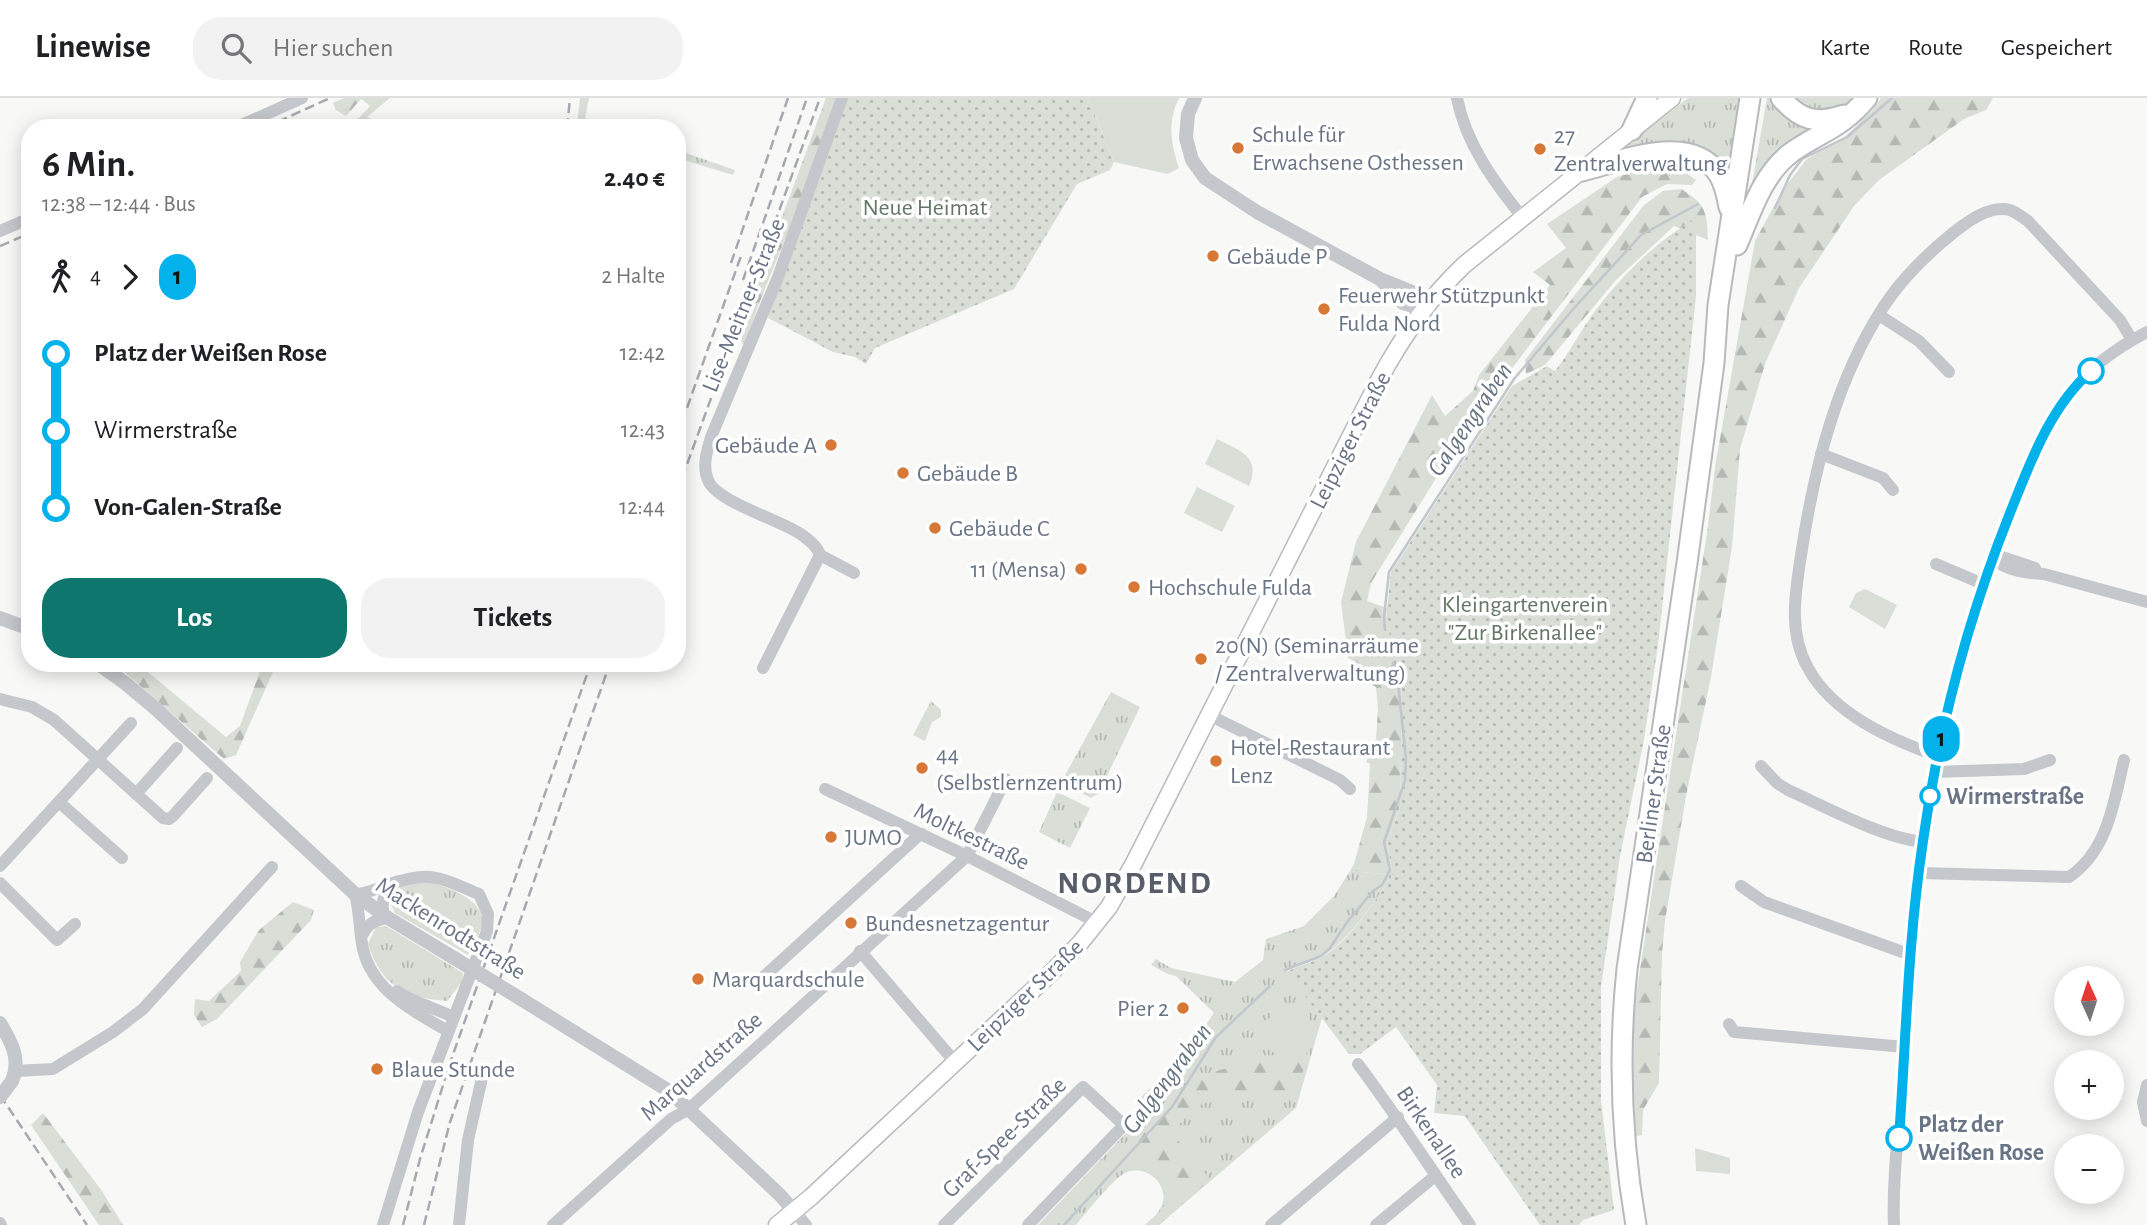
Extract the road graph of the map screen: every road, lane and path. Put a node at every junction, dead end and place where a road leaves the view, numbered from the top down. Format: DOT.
graph roads {
  1 [pos="302,98"];
  2 [pos="842,98"];
  3 [pos="1195,98"];
  4 [pos="1457,98"];
  5 [pos="1647,98"];
  6 [pos="1672,98"];
  7 [pos="1750,98"];
  8 [pos="1761,98"];
  9 [pos="1781,98"];
  10 [pos="1861,105"];
  11 [pos="255,119"];
  12 [pos="1632,130"];
  13 [pos="1582,171"];
  14 [pos="1731,217"];
  15 [pos="1522,218"];
  16 [pos="21,222"];
  17 [pos="0,231"];
  18 [pos="1737,246"];
  19 [pos="1423,309"];
  20 [pos="1879,315"];
  21 [pos="2147,332"];
  22 [pos="2132,340"];
  23 [pos="1713,363"];
  24 [pos="1950,372"];
  25 [pos="1821,454"];
  26 [pos="1893,490"];
  27 [pos="819,554"];
  28 [pos="1993,558"];
  29 [pos="1936,564"];
  30 [pos="855,573"];
  31 [pos="1983,584"];
  32 [pos="2147,602"];
  33 [pos="0,618"];
  34 [pos="21,626"];
  35 [pos="764,668"];
  36 [pos="110,672"];
  37 [pos="0,699"];
  38 [pos="1209,715"];
  39 [pos="131,723"];
  40 [pos="177,748"];
  41 [pos="1937,756"];
  42 [pos="98,760"];
  43 [pos="2050,760"];
  44 [pos="2124,760"];
  45 [pos="1761,766"];
  46 [pos="1934,772"];
  47 [pos="206,778"];
  48 [pos="1006,779"];
  49 [pos="825,789"];
  50 [pos="1350,789"];
  51 [pos="136,794"];
  52 [pos="60,802"];
  53 [pos="922,834"];
  54 [pos="1923,842"];
  55 [pos="967,856"];
  56 [pos="122,858"];
  57 [pos="0,866"];
  58 [pos="272,867"];
  59 [pos="1919,873"];
  60 [pos="0,883"];
  61 [pos="392,884"];
  62 [pos="1741,886"];
  63 [pos="355,894"];
  64 [pos="386,916"];
  65 [pos="1097,923"];
  66 [pos="75,924"];
  67 [pos="361,938"];
  68 [pos="860,951"];
  69 [pos="1911,955"];
  70 [pos="379,980"];
  71 [pos="757,983"];
  72 [pos="453,1017"];
  73 [pos="0,1023"];
  74 [pos="1729,1024"];
  75 [pos="448,1031"];
  76 [pos="1905,1047"];
  77 [pos="955,1062"];
  78 [pos="1358,1064"];
  79 [pos="14,1076"];
  80 [pos="482,1079"];
  81 [pos="2147,1085"];
  82 [pos="0,1097"];
  83 [pos="689,1108"];
  84 [pos="1398,1117"];
  85 [pos="2147,1121"];
  86 [pos="1435,1176"];
  87 [pos="794,1211"];
  88 [pos="383,1225"];
  89 [pos="459,1225"];
  90 [pos="553,1225"];
  91 [pos="777,1225"];
  92 [pos="806,1225"];
  93 [pos="944,1225"];
  94 [pos="1028,1225"];
  95 [pos="1271,1225"];
  96 [pos="1376,1225"];
  97 [pos="1469,1225"];
  98 [pos="1636,1225"];
  99 [pos="1894,1225"];
  1 -- 11 [label="street"];
  2 -- 27 [label="street, Lise-Meitner-Straße"];
  3 -- 19 [label="street"];
  4 -- 15 [label="street"];
  5 -- 12 [label="highway"];
  6 -- 12 [label="main road, Leipziger Straße"];
  7 -- 14 [label="highway"];
  8 -- 18 [label="highway"];
  9 -- 10 [label="highway"];
  10 -- 18 [label="highway"];
  12 -- 13 [label="main road, Leipziger Straße"];
  13 -- 14 [label="highway"];
  13 -- 15 [label="main road, Leipziger Straße"];
  14 -- 23 [label="highway"];
  15 -- 19 [label="main road, Leipziger Straße"];
  16 -- 17 [label="street"];
  18 -- 23 [label="highway"];
  19 -- 38 [label="main road, Leipziger Straße"];
  20 -- 22 [label="street"];
  20 -- 24 [label="street"];
  20 -- 25 [label="street"];
  21 -- 22 [label="street"];
  22 -- 28 [label="street"];
  23 -- 98 [label="highway, Berliner Straße"];
  25 -- 26 [label="street"];
  25 -- 41 [label="street"];
  27 -- 30 [label="street, Lise-Meitner-Straße"];
  27 -- 35 [label="street"];
  28 -- 31 [label="street"];
  28 -- 32 [label="street"];
  29 -- 31 [label="street"];
  31 -- 41 [label="street"];
  33 -- 34 [label="street"];
  36 -- 63 [label="street, Mackenrodtstraße"];
  37 -- 42 [label="street"];
  38 -- 50 [label="street"];
  38 -- 65 [label="main road, Leipziger Straße"];
  39 -- 42 [label="street"];
  40 -- 51 [label="street"];
  41 -- 46 [label="street"];
  42 -- 51 [label="street"];
  42 -- 52 [label="street"];
  43 -- 46 [label="street"];
  44 -- 59 [label="street"];
  45 -- 54 [label="street"];
  46 -- 54 [label="street"];
  47 -- 51 [label="street"];
  48 -- 55 [label="street, Marquardstraße"];
  49 -- 53 [label="street, Moltkestraße"];
  52 -- 56 [label="street"];
  52 -- 57 [label="street"];
  53 -- 55 [label="street, Moltkestraße"];
  53 -- 71 [label="street"];
  54 -- 59 [label="street"];
  55 -- 65 [label="street, Moltkestraße"];
  55 -- 68 [label="street, Marquardstraße"];
  58 -- 79 [label="street"];
  59 -- 69 [label="street"];
  60 -- 66 [label="street"];
  61 -- 63 [label="street"];
  61 -- 64 [label="street"];
  61 -- 72 [label="street"];
  62 -- 69 [label="street"];
  63 -- 64 [label="street, Mackenrodtstraße"];
  63 -- 67 [label="street"];
  64 -- 67 [label="street"];
  64 -- 83 [label="street, Mackenrodtstraße, bridge"];
  65 -- 77 [label="main road, Leipziger Straße"];
  67 -- 70 [label="street"];
  68 -- 77 [label="street"];
  68 -- 83 [label="street, Marquardstraße"];
  69 -- 76 [label="street"];
  70 -- 72 [label="street"];
  70 -- 75 [label="street"];
  72 -- 75 [label="street"];
  73 -- 79 [label="street"];
  74 -- 76 [label="street"];
  75 -- 88 [label="street"];
  76 -- 99 [label="street"];
  77 -- 87 [label="main road, Leipziger Straße"];
  78 -- 84 [label="street, Birkenallee"];
  79 -- 82 [label="street, bridge"];
  80 -- 89 [label="street"];
  81 -- 85 [label="street"];
  83 -- 87 [label="street, Mackenrodtstraße"];
  83 -- 90 [label="street, Marquardstraße"];
  84 -- 86 [label="street, Birkenallee"];
  84 -- 95 [label="street"];
  86 -- 96 [label="street"];
  86 -- 97 [label="street, Birkenallee"];
  87 -- 91 [label="main road, Leipziger Straße"];
  87 -- 92 [label="street"];
  93 -- 94 [label="street, Graf-Spee-Straße"];
}
